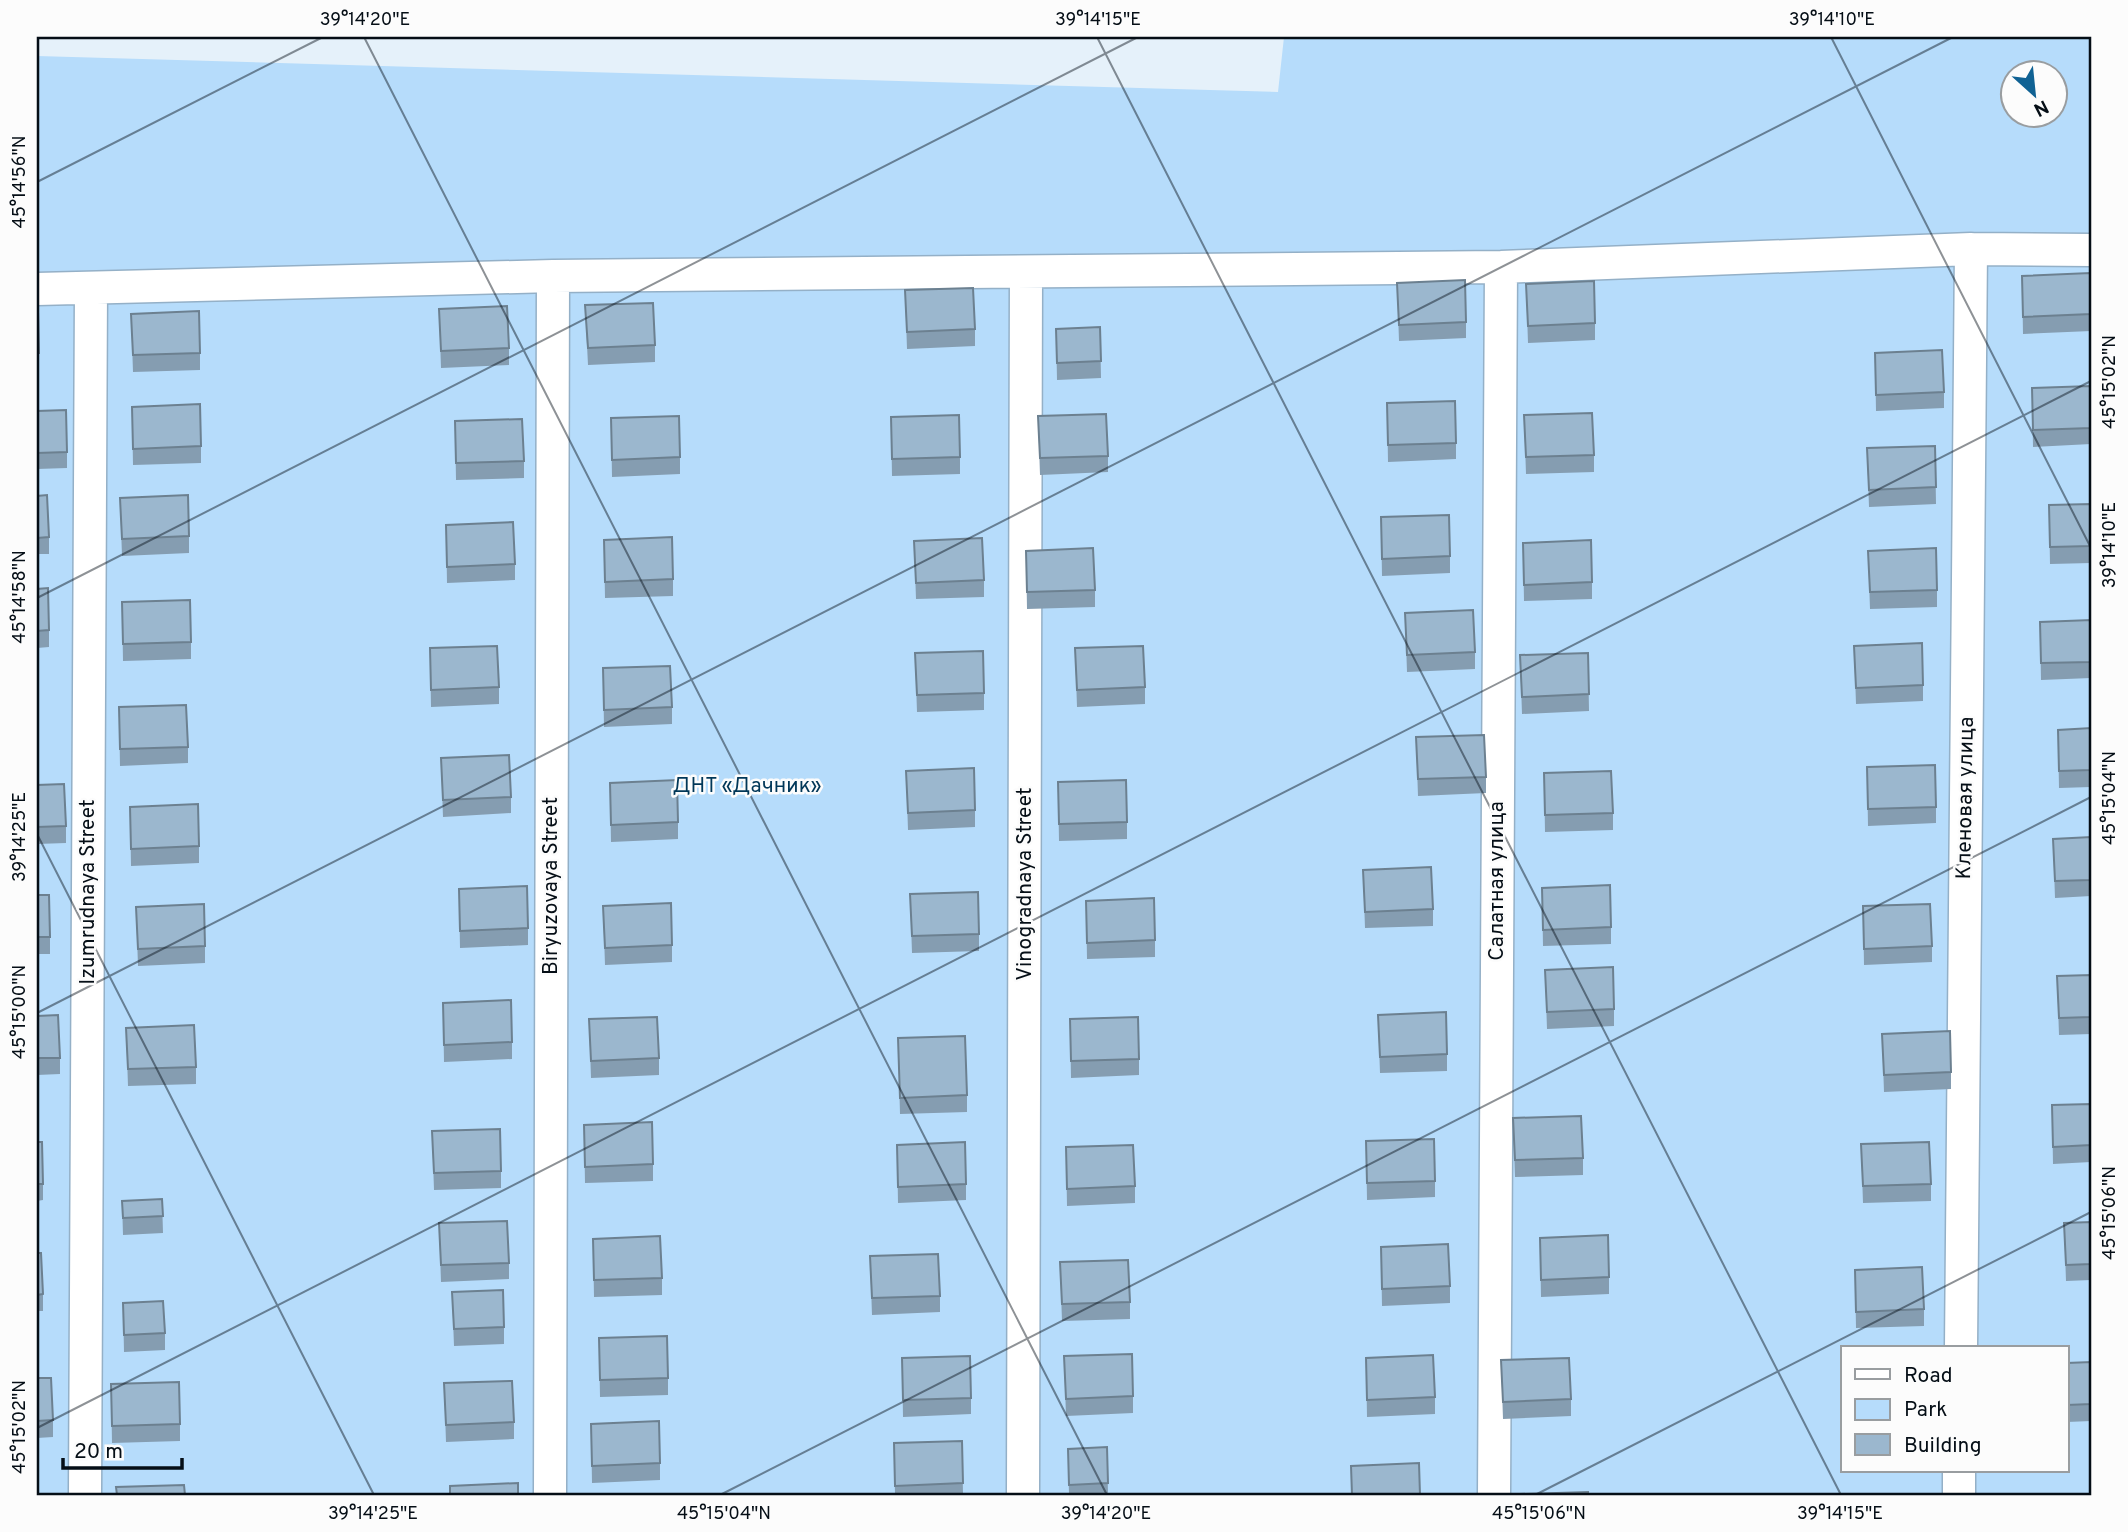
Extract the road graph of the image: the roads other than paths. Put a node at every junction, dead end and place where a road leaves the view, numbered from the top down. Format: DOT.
graph roads {
  1 [pos="1971,249"];
  2 [pos="2091,250"];
  3 [pos="1501,267"];
  4 [pos="1026,272"];
  5 [pos="552,276"];
  6 [pos="37,289"];
  7 [pos="91,289"];
  8 [pos="1961,1346"];
  9 [pos="1959,1472"];
  10 [pos="85,1495"];
  11 [pos="550,1495"];
  12 [pos="1023,1495"];
  13 [pos="1494,1495"];
  14 [pos="1959,1495"];
  1 -- 2 [label="street"];
  1 -- 3 [label="street"];
  1 -- 8 [label="street, Кленовая улица"];
  3 -- 4 [label="street"];
  3 -- 13 [label="street, Салатная улица"];
  4 -- 5 [label="street"];
  4 -- 12 [label="street, Vinogradnaya Street"];
  5 -- 7 [label="street"];
  5 -- 11 [label="street, Biryuzovaya Street"];
  6 -- 7 [label="street"];
  7 -- 10 [label="street, Izumrudnaya Street"];
  9 -- 14 [label="street"];
}
